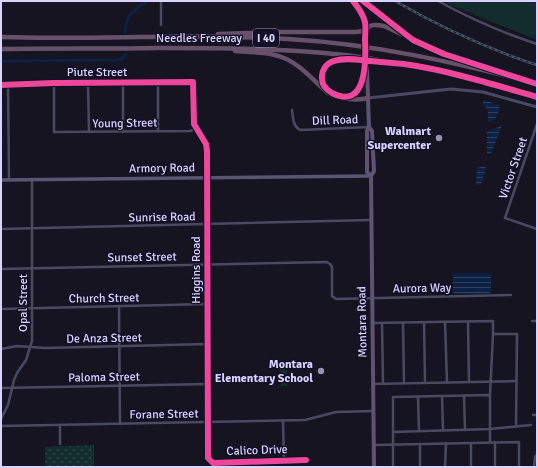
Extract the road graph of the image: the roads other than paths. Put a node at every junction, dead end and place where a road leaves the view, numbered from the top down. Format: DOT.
graph roads {
  1 [pos="161,1"];
  2 [pos="353,1"];
  3 [pos="363,1"];
  4 [pos="438,1"];
  5 [pos="161,25"];
  6 [pos="365,31"];
  7 [pos="1,37"];
  8 [pos="170,37"];
  9 [pos="413,40"];
  10 [pos="537,44"];
  11 [pos="193,48"];
  12 [pos="1,49"];
  13 [pos="366,60"];
  14 [pos="158,82"];
  15 [pos="193,82"];
  16 [pos="54,83"];
  17 [pos="88,83"];
  18 [pos="123,83"];
  19 [pos="537,84"];
  20 [pos="1,85"];
  21 [pos="8,85"];
  22 [pos="347,96"];
  23 [pos="537,97"];
  24 [pos="368,98"];
  25 [pos="537,107"];
  26 [pos="292,110"];
  27 [pos="537,124"];
  28 [pos="369,127"];
  29 [pos="196,129"];
  30 [pos="158,131"];
  31 [pos="89,132"];
  32 [pos="123,132"];
  33 [pos="371,176"];
  34 [pos="207,178"];
  35 [pos="32,179"];
  36 [pos="1,180"];
  37 [pos="9,180"];
  38 [pos="371,220"];
  39 [pos="207,225"];
  40 [pos="32,228"];
  41 [pos="1,229"];
  42 [pos="537,229"];
  43 [pos="207,265"];
  44 [pos="32,268"];
  45 [pos="1,269"];
  46 [pos="511,295"];
  47 [pos="334,298"];
  48 [pos="372,298"];
  49 [pos="208,304"];
  50 [pos="119,306"];
  51 [pos="32,308"];
  52 [pos="1,309"];
  53 [pos="532,321"];
  54 [pos="537,321"];
  55 [pos="424,322"];
  56 [pos="446,322"];
  57 [pos="468,322"];
  58 [pos="372,323"];
  59 [pos="382,323"];
  60 [pos="403,323"];
  61 [pos="493,334"];
  62 [pos="208,344"];
  63 [pos="120,346"];
  64 [pos="31,347"];
  65 [pos="1,349"];
  66 [pos="516,381"];
  67 [pos="446,382"];
  68 [pos="469,382"];
  69 [pos="491,382"];
  70 [pos="404,383"];
  71 [pos="425,383"];
  72 [pos="208,384"];
  73 [pos="373,384"];
  74 [pos="383,384"];
  75 [pos="120,385"];
  76 [pos="1,388"];
  77 [pos="12,388"];
  78 [pos="490,395"];
  79 [pos="442,396"];
  80 [pos="464,396"];
  81 [pos="418,397"];
  82 [pos="373,411"];
  83 [pos="533,415"];
  84 [pos="537,415"];
  85 [pos="1,419"];
  86 [pos="283,421"];
  87 [pos="207,423"];
  88 [pos="120,424"];
  89 [pos="60,425"];
  90 [pos="531,425"];
  91 [pos="1,426"];
  92 [pos="516,426"];
  93 [pos="490,429"];
  94 [pos="443,430"];
  95 [pos="465,430"];
  96 [pos="419,431"];
  97 [pos="393,432"];
  98 [pos="490,442"];
  99 [pos="495,442"];
  100 [pos="446,443"];
  101 [pos="471,443"];
  102 [pos="60,444"];
  103 [pos="420,444"];
  104 [pos="374,445"];
  105 [pos="393,445"];
  106 [pos="537,454"];
  107 [pos="284,460"];
  108 [pos="306,460"];
  109 [pos="209,461"];
  110 [pos="374,467"];
  111 [pos="393,467"];
  112 [pos="420,467"];
  113 [pos="445,467"];
  114 [pos="470,467"];
  115 [pos="495,467"];
  116 [pos="519,467"];
  117 [pos="534,467"];
  1 -- 5 [label="street"];
  2 -- 6 [label="main road, Montara Road"];
  3 -- 9 [label="highway"];
  4 -- 10 [label="street"];
  6 -- 8 [label="highway"];
  6 -- 9 [label="highway"];
  6 -- 13 [label="main road, Montara Road"];
  7 -- 8 [label="highway, Needles Freeway / I 40"];
  8 -- 19 [label="highway, Needles Freeway / I 40"];
  9 -- 19 [label="highway"];
  11 -- 12 [label="highway, Needles Freeway / I 40"];
  11 -- 13 [label="highway, Needles Freeway / I 40"];
  11 -- 24 [label="highway"];
  13 -- 22 [label="highway"];
  13 -- 22 [label="highway"];
  13 -- 23 [label="highway, Needles Freeway / I 40"];
  13 -- 24 [label="main road, Montara Road"];
  14 -- 15 [label="street, Piute Street"];
  14 -- 18 [label="street, Piute Street"];
  14 -- 30 [label="street"];
  15 -- 29 [label="street, Higgins Road"];
  16 -- 17 [label="street, Piute Street"];
  16 -- 21 [label="street, Piute Street"];
  16 -- 31 [label="street, Young Street"];
  17 -- 18 [label="street, Piute Street"];
  17 -- 31 [label="street"];
  18 -- 32 [label="street"];
  20 -- 21 [label="street, Piute Street"];
  21 -- 37 [label="street"];
  22 -- 24 [label="highway"];
  24 -- 25 [label="street"];
  24 -- 28 [label="main road, Montara Road"];
  26 -- 28 [label="street, Dill Road"];
  27 -- 42 [label="street, Victor Street"];
  28 -- 33 [label="main road, Montara Road"];
  29 -- 30 [label="street, Young Street"];
  29 -- 34 [label="street, Higgins Road"];
  30 -- 32 [label="street, Young Street"];
  31 -- 32 [label="street, Young Street"];
  33 -- 34 [label="main road, Armory Road"];
  33 -- 38 [label="main road, Montara Road"];
  34 -- 35 [label="main road, Armory Road"];
  34 -- 39 [label="street, Higgins Road"];
  35 -- 37 [label="main road, Armory Road"];
  35 -- 40 [label="street, Opal Street"];
  36 -- 37 [label="main road, Armory Road"];
  38 -- 39 [label="street, Sunrise Road"];
  38 -- 48 [label="main road, Montara Road"];
  39 -- 40 [label="street, Sunrise Road"];
  39 -- 43 [label="street, Higgins Road"];
  40 -- 41 [label="street, Sunrise Road"];
  40 -- 44 [label="street, Opal Street"];
  43 -- 44 [label="street, Sunset Street"];
  43 -- 47 [label="street, Sunset Street"];
  43 -- 49 [label="street, Higgins Road"];
  44 -- 45 [label="street, Sunset Street"];
  44 -- 51 [label="street, Opal Street"];
  46 -- 48 [label="street, Aurora Way"];
  47 -- 48 [label="street, Aurora Way"];
  48 -- 58 [label="main road, Montara Road"];
  49 -- 50 [label="street, Church Street"];
  49 -- 62 [label="street, Higgins Road"];
  50 -- 51 [label="street, Church Street"];
  50 -- 63 [label="street"];
  51 -- 52 [label="street, Church Street"];
  51 -- 64 [label="street, Opal Street"];
  53 -- 54 [label="street"];
  55 -- 56 [label="street"];
  55 -- 60 [label="street"];
  55 -- 71 [label="street"];
  56 -- 57 [label="street"];
  56 -- 67 [label="street"];
  57 -- 61 [label="street"];
  57 -- 68 [label="street"];
  58 -- 59 [label="street"];
  58 -- 73 [label="main road, Montara Road"];
  59 -- 60 [label="street"];
  59 -- 74 [label="street"];
  60 -- 70 [label="street"];
  61 -- 66 [label="street"];
  61 -- 69 [label="street"];
  62 -- 63 [label="street, De Anza Street"];
  62 -- 72 [label="street, Higgins Road"];
  63 -- 64 [label="street, De Anza Street"];
  63 -- 75 [label="street"];
  64 -- 65 [label="street, De Anza Street"];
  64 -- 77 [label="street, Opal Street"];
  66 -- 69 [label="street"];
  66 -- 92 [label="street"];
  67 -- 68 [label="street"];
  67 -- 71 [label="street"];
  68 -- 69 [label="street"];
  69 -- 78 [label="street"];
  70 -- 71 [label="street"];
  70 -- 74 [label="street"];
  72 -- 75 [label="street, Paloma Street"];
  72 -- 87 [label="street, Higgins Road"];
  73 -- 74 [label="street"];
  73 -- 82 [label="main road, Montara Road"];
  75 -- 77 [label="street, Paloma Street"];
  75 -- 88 [label="street"];
  76 -- 77 [label="street, Paloma Street"];
  77 -- 85 [label="street, Opal Street"];
  78 -- 80 [label="street"];
  78 -- 93 [label="street"];
  79 -- 80 [label="street"];
  79 -- 81 [label="street"];
  79 -- 94 [label="street"];
  80 -- 95 [label="street"];
  81 -- 96 [label="street"];
  81 -- 97 [label="street"];
  82 -- 86 [label="street, Forane Street"];
  82 -- 104 [label="main road, Montara Road"];
  83 -- 84 [label="street"];
  86 -- 87 [label="street, Forane Street"];
  86 -- 107 [label="street"];
  87 -- 88 [label="street, Forane Street"];
  87 -- 109 [label="street, Higgins Road"];
  88 -- 89 [label="street, Forane Street"];
  89 -- 91 [label="street, Forane Street"];
  89 -- 102 [label="street"];
  90 -- 92 [label="street"];
  92 -- 93 [label="street"];
  93 -- 95 [label="street"];
  93 -- 98 [label="street"];
  94 -- 95 [label="street"];
  94 -- 96 [label="street"];
  96 -- 97 [label="street"];
  97 -- 105 [label="street"];
  98 -- 99 [label="street"];
  98 -- 101 [label="street"];
  99 -- 115 [label="street"];
  99 -- 116 [label="street"];
  100 -- 101 [label="street"];
  100 -- 103 [label="street"];
  100 -- 113 [label="street"];
  101 -- 114 [label="street"];
  103 -- 105 [label="street"];
  103 -- 112 [label="street"];
  104 -- 105 [label="street"];
  104 -- 110 [label="main road, Montara Road"];
  105 -- 111 [label="street"];
  106 -- 117 [label="street"];
  107 -- 108 [label="street, Calico Drive"];
  107 -- 109 [label="street, Calico Drive"];
}
